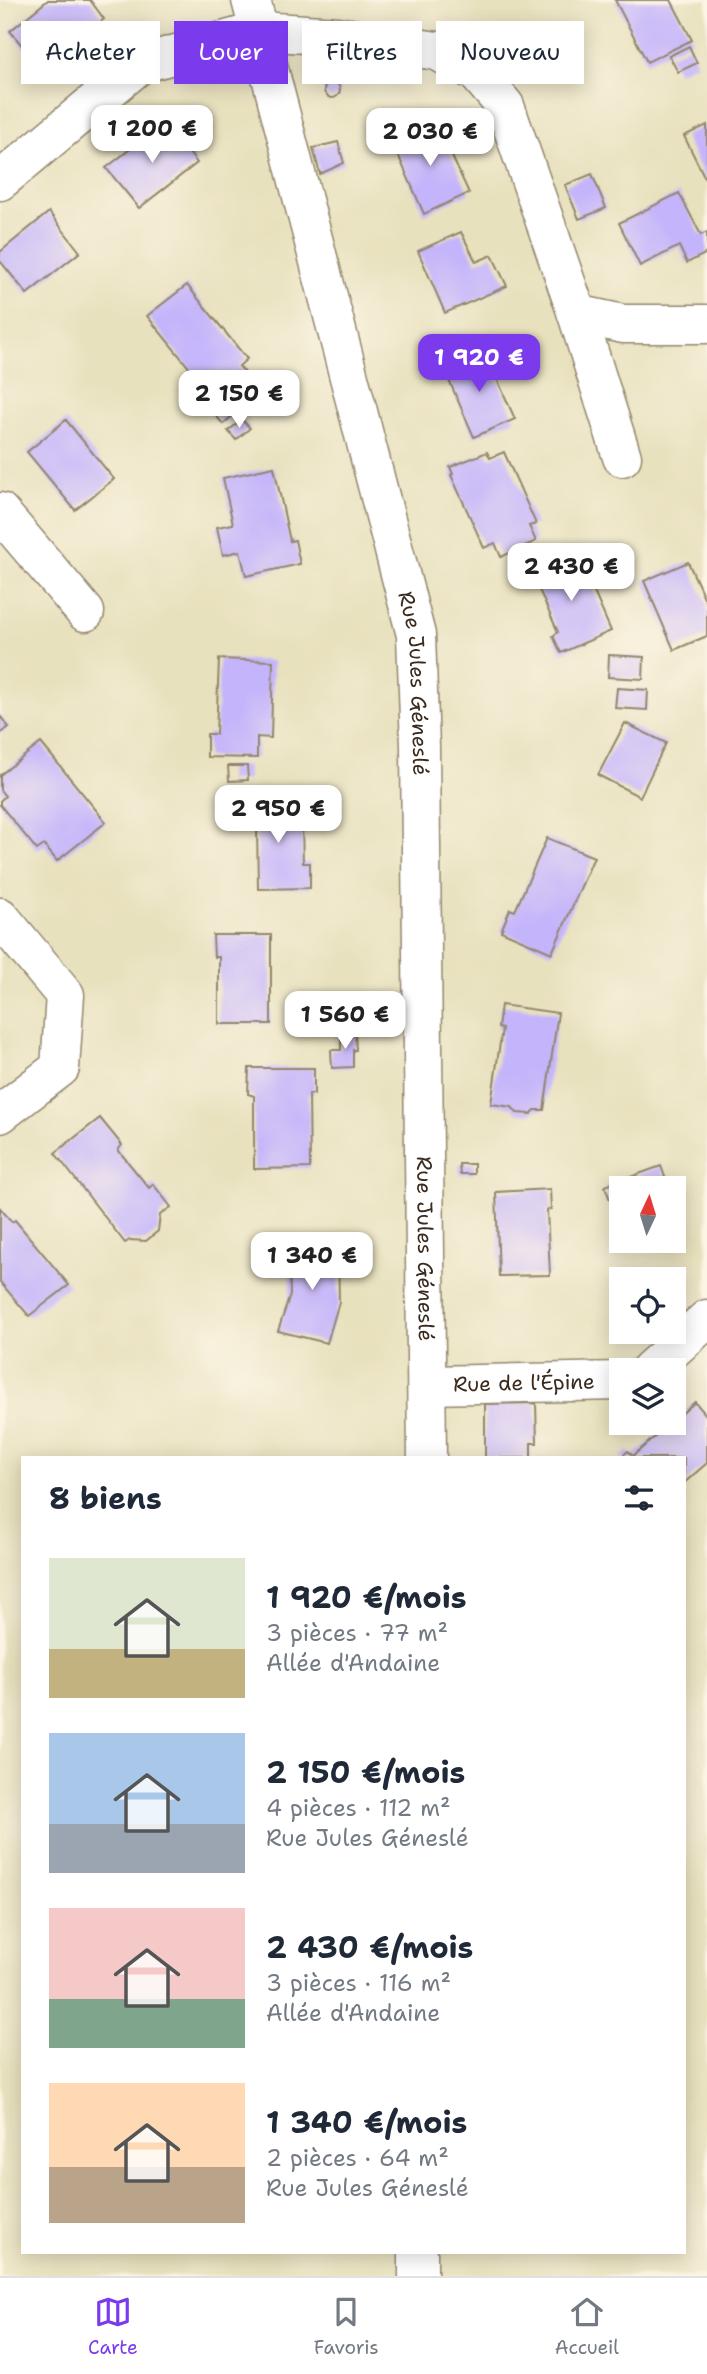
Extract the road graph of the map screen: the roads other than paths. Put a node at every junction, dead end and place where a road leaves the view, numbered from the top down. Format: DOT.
graph roads {
  1 [pos="255,15"];
  2 [pos="0,181"];
  3 [pos="577,314"];
  4 [pos="707,324"];
  5 [pos="622,457"];
  6 [pos="0,512"];
  7 [pos="85,612"];
  8 [pos="0,916"];
  9 [pos="0,1114"];
  10 [pos="707,1319"];
  11 [pos="663,1358"];
  12 [pos="609,1381"];
  13 [pos="428,1385"];
  14 [pos="428,1456"];
  15 [pos="418,2254"];
  16 [pos="418,2276"];
  1 -- 2 [label="street"];
  1 -- 3 [label="street"];
  1 -- 13 [label="street, Rue Jules Géneslé"];
  3 -- 4 [label="street"];
  3 -- 5 [label="street"];
  6 -- 7 [label="street"];
  8 -- 9 [label="street"];
  10 -- 11 [label="street"];
  12 -- 13 [label="street, Rue de l'Épine"];
  13 -- 14 [label="street, Rue Jules Géneslé"];
  15 -- 16 [label="street"];
}
